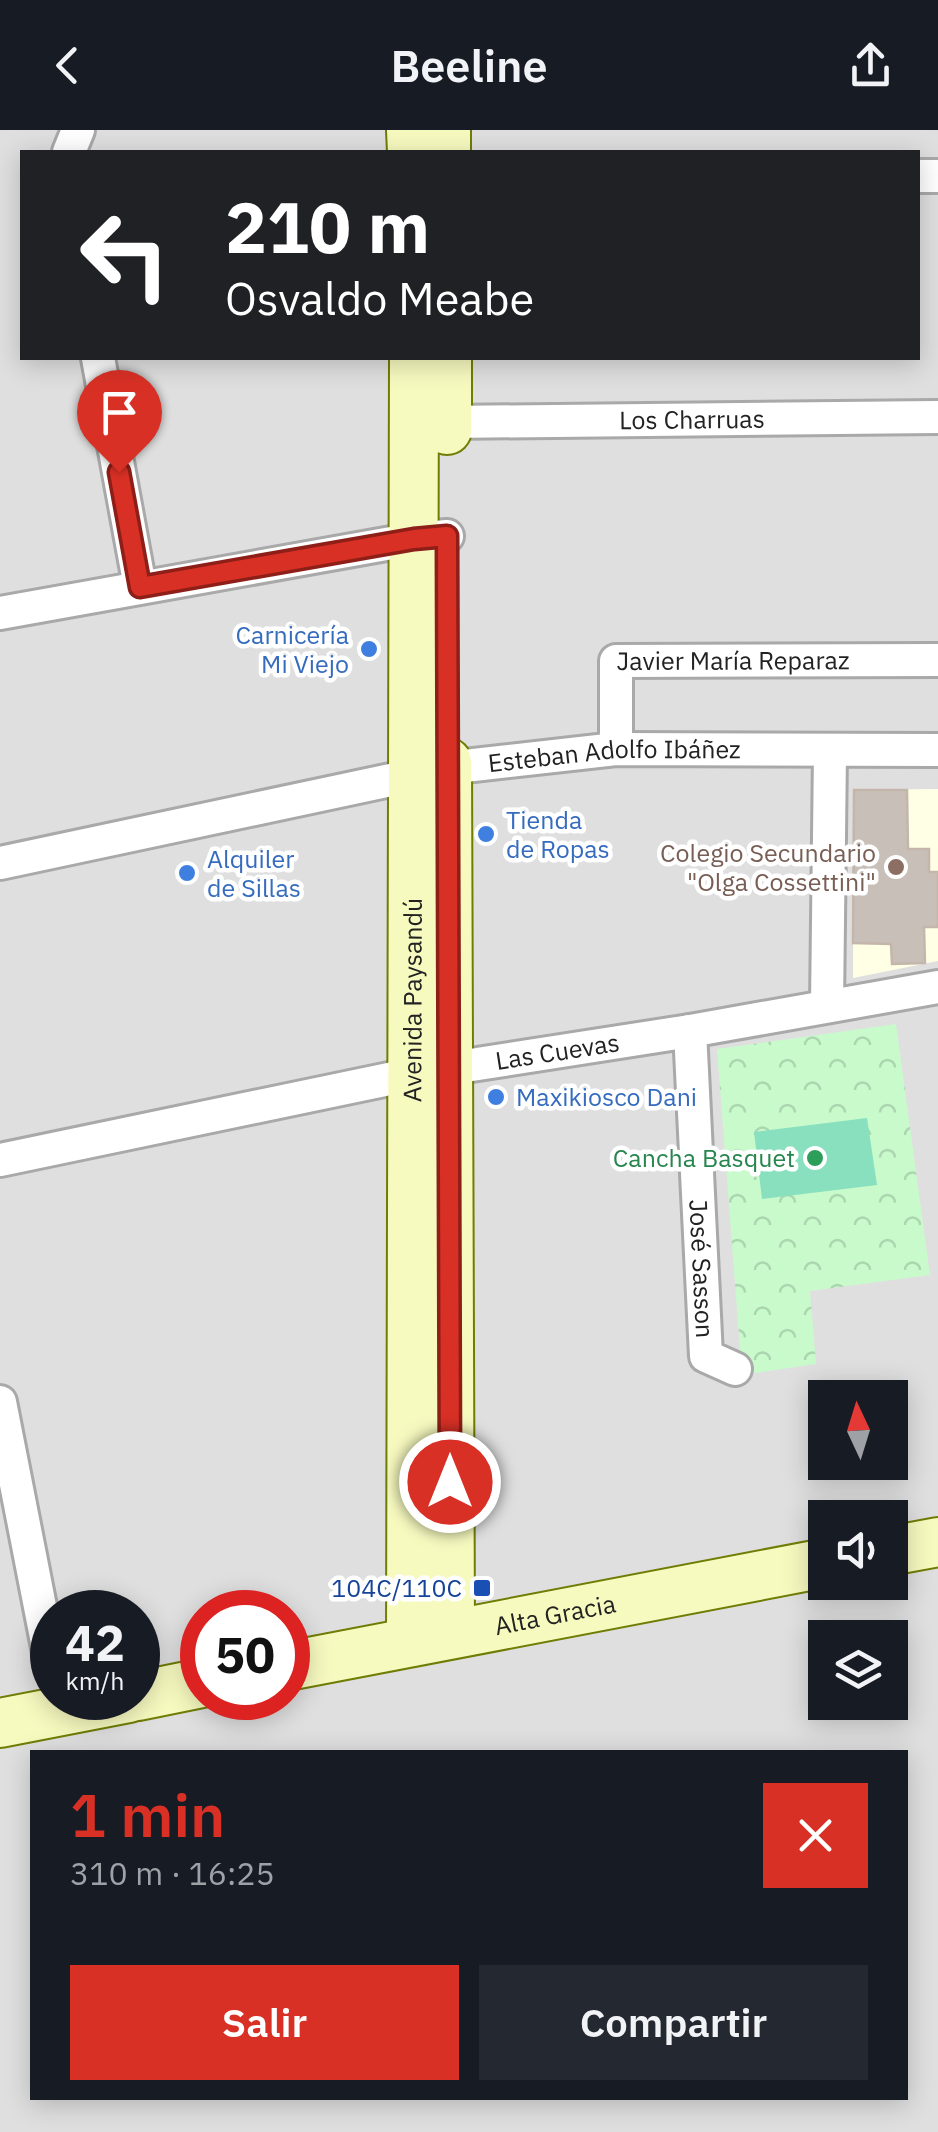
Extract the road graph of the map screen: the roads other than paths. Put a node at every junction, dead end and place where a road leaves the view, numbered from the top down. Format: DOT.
graph roads {
  1 [pos="98,360"];
  2 [pos="414,360"];
  3 [pos="447,360"];
  4 [pos="938,417"];
  5 [pos="447,422"];
  6 [pos="431,538"];
  7 [pos="140,587"];
  8 [pos="0,613"];
  9 [pos="938,660"];
  10 [pos="616,749"];
  11 [pos="938,750"];
  12 [pos="830,751"];
  13 [pos="431,772"];
  14 [pos="0,863"];
  15 [pos="938,987"];
  16 [pos="827,1006"];
  17 [pos="690,1031"];
  18 [pos="432,1070"];
  19 [pos="0,1160"];
  20 [pos="735,1369"];
  21 [pos="1,1414"];
  22 [pos="938,1542"];
  23 [pos="908,1548"];
  24 [pos="808,1566"];
  25 [pos="36,1590"];
  26 [pos="430,1638"];
  27 [pos="310,1662"];
  28 [pos="30,1707"];
  29 [pos="0,1723"];
  1 -- 7 [label="street"];
  2 -- 6 [label="main road, Avenida Paysandú"];
  3 -- 5 [label="main road, Avenida Paysandú"];
  4 -- 5 [label="street, Los Charruas"];
  5 -- 6 [label="main road, Avenida Paysandú"];
  6 -- 7 [label="street"];
  6 -- 13 [label="main road, Avenida Paysandú"];
  7 -- 8 [label="street"];
  9 -- 10 [label="street, Javier María Reparaz"];
  10 -- 12 [label="street, Esteban Adolfo Ibáñez"];
  10 -- 13 [label="street, Esteban Adolfo Ibáñez"];
  11 -- 12 [label="street, Esteban Adolfo Ibáñez"];
  12 -- 16 [label="street"];
  13 -- 14 [label="street, Esteban Adolfo Ibáñez"];
  13 -- 18 [label="main road, Avenida Paysandú"];
  15 -- 16 [label="street, Las Cuevas"];
  16 -- 17 [label="street, Las Cuevas"];
  17 -- 18 [label="street, Las Cuevas"];
  17 -- 20 [label="street, José Sasson"];
  18 -- 19 [label="street, Las Cuevas"];
  18 -- 26 [label="main road, Avenida Paysandú"];
  21 -- 25 [label="street"];
  22 -- 23 [label="main road"];
  24 -- 26 [label="main road, Alta Gracia"];
  26 -- 27 [label="main road, Alta Gracia"];
  28 -- 29 [label="main road"];
}
